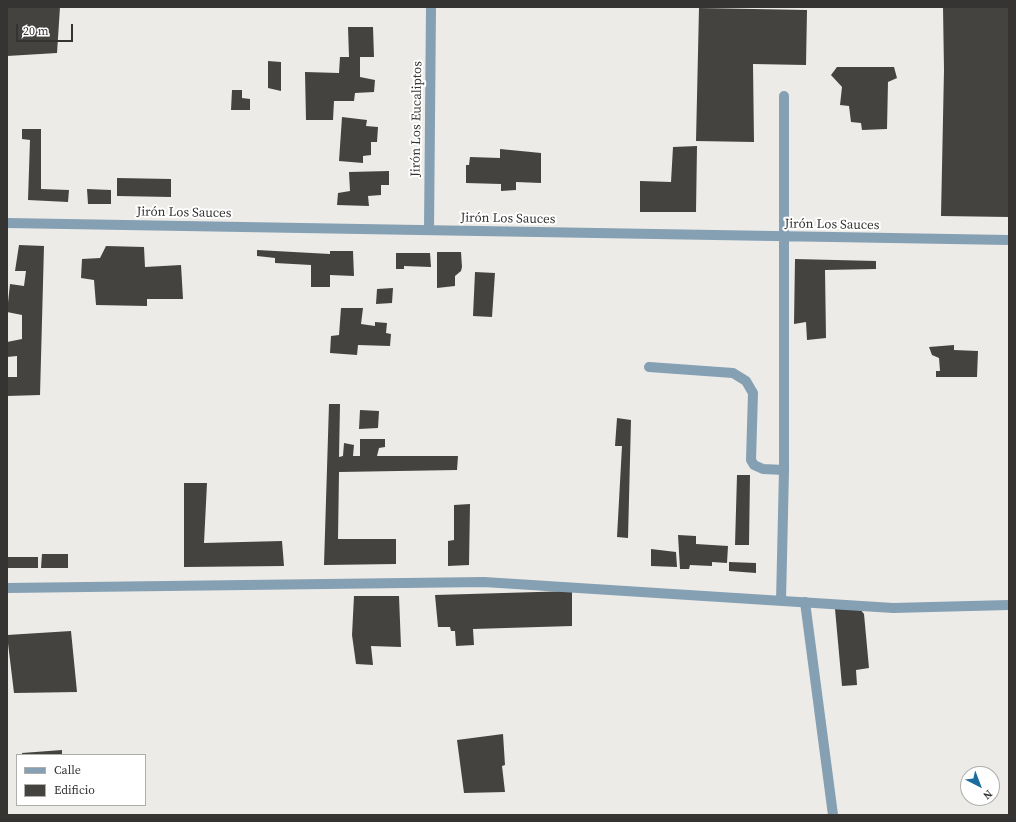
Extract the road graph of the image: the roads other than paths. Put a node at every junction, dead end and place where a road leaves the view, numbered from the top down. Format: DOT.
graph roads {
  1 [pos="431,7"];
  2 [pos="784,96"];
  3 [pos="7,223"];
  4 [pos="428,230"];
  5 [pos="784,237"];
  6 [pos="1009,240"];
  7 [pos="649,367"];
  8 [pos="784,470"];
  9 [pos="7,588"];
  10 [pos="781,601"];
  11 [pos="805,602"];
  12 [pos="1009,605"];
  13 [pos="833,815"];
  1 -- 4 [label="street, Jirón Los Eucaliptos"];
  2 -- 5 [label="street"];
  3 -- 4 [label="street, Jirón Los Sauces"];
  4 -- 5 [label="street, Jirón Los Sauces"];
  5 -- 6 [label="street, Jirón Los Sauces"];
  5 -- 8 [label="street"];
  7 -- 8 [label="street"];
  8 -- 10 [label="street"];
  9 -- 10 [label="street"];
  10 -- 11 [label="street"];
  11 -- 12 [label="street"];
  11 -- 13 [label="street"];
}
